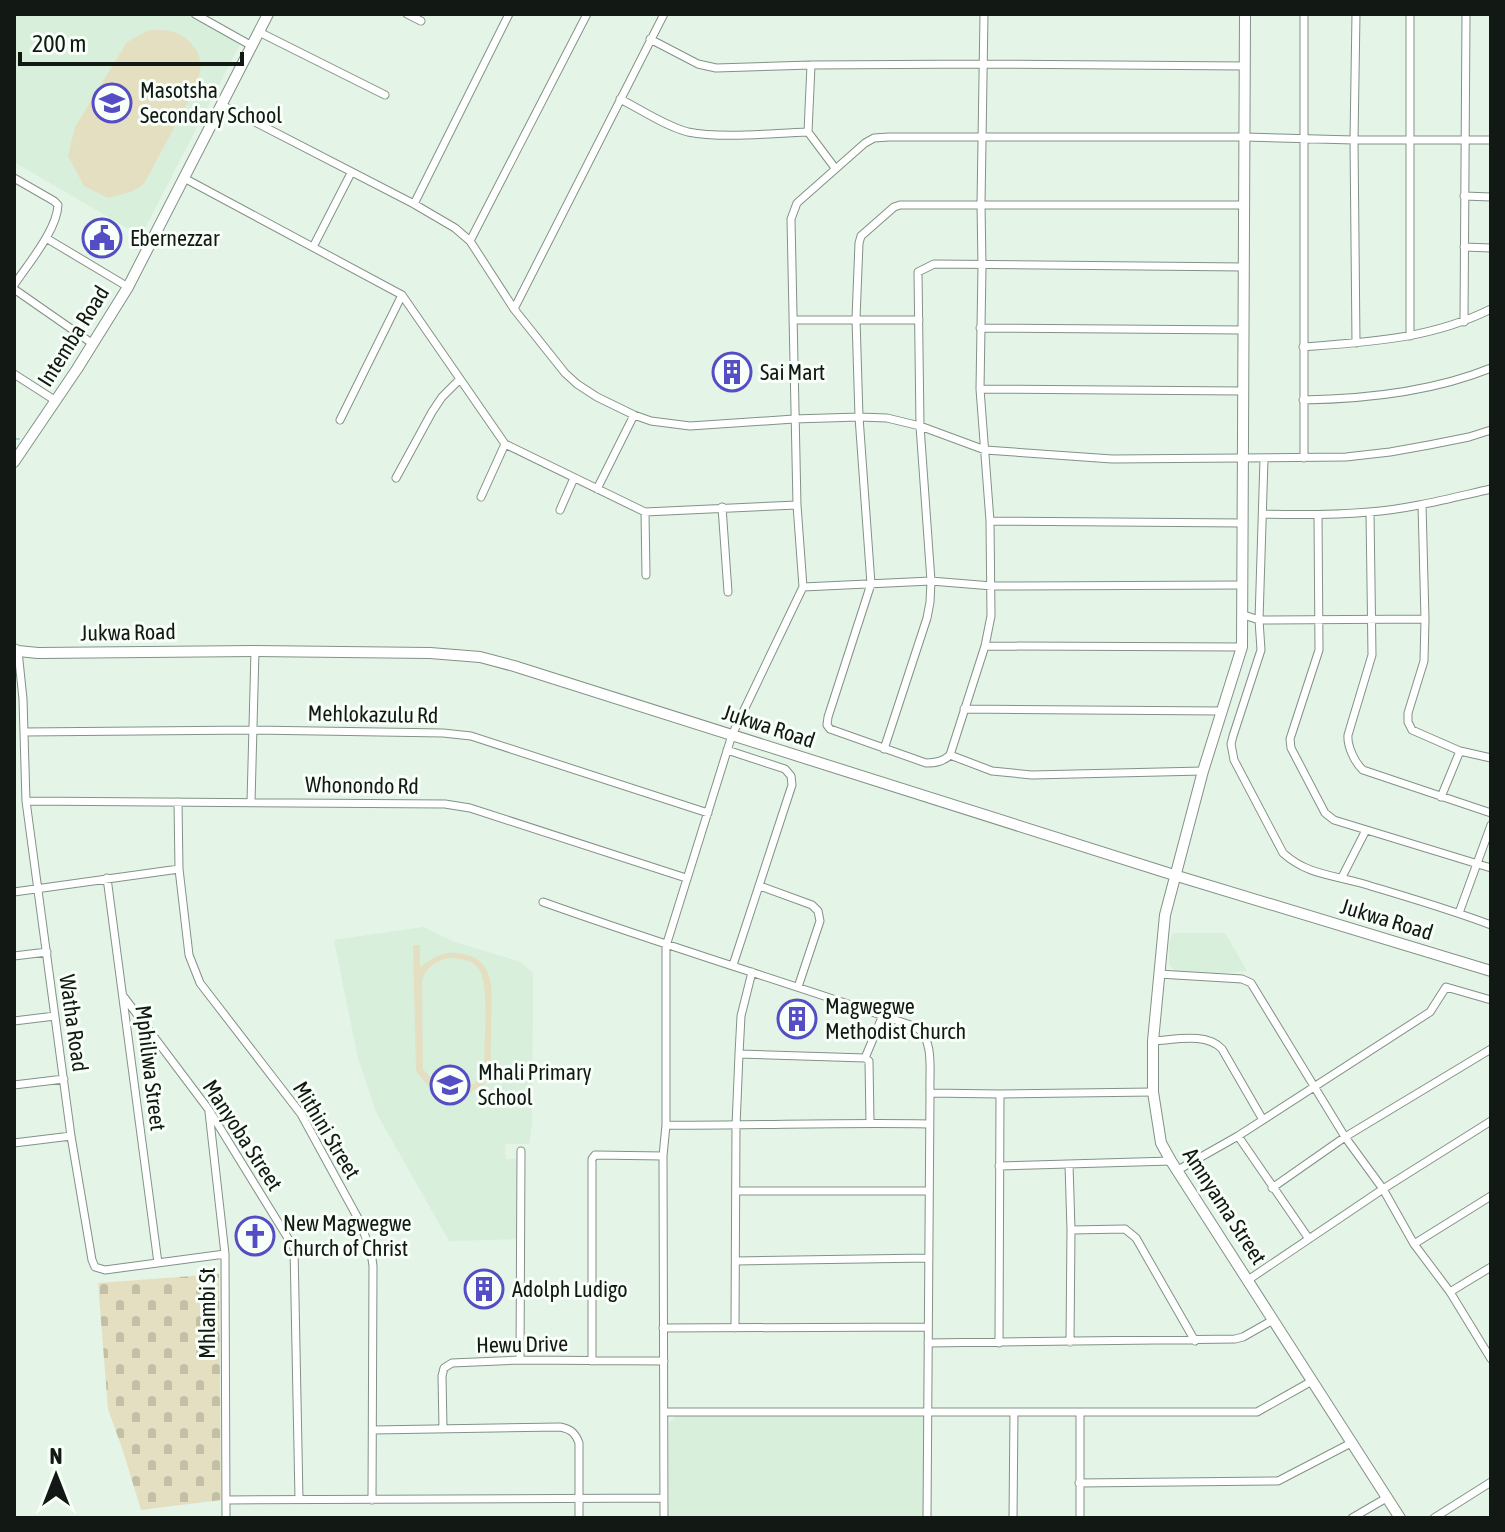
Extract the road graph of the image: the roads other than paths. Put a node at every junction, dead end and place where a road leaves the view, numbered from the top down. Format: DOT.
graph roads {
  1 [pos="195,14"];
  2 [pos="268,14"];
  3 [pos="407,14"];
  4 [pos="509,14"];
  5 [pos="587,14"];
  6 [pos="664,14"];
  7 [pos="984,14"];
  8 [pos="1245,14"];
  9 [pos="1304,14"];
  10 [pos="1356,14"];
  11 [pos="1410,14"];
  12 [pos="1466,14"];
  13 [pos="421,21"];
  14 [pos="259,32"];
  15 [pos="650,39"];
  16 [pos="252,46"];
  17 [pos="984,64"];
  18 [pos="811,65"];
  19 [pos="1245,66"];
  20 [pos="385,95"];
  21 [pos="620,99"];
  22 [pos="222,105"];
  23 [pos="808,132"];
  24 [pos="983,137"];
  25 [pos="1245,137"];
  26 [pos="1303,138"];
  27 [pos="1354,140"];
  28 [pos="1410,140"];
  29 [pos="1466,140"];
  30 [pos="1491,140"];
  31 [pos="835,168"];
  32 [pos="351,173"];
  33 [pos="14,178"];
  34 [pos="184,178"];
  35 [pos="1464,196"];
  36 [pos="1491,197"];
  37 [pos="414,204"];
  38 [pos="981,204"];
  39 [pos="1245,205"];
  40 [pos="46,238"];
  41 [pos="470,241"];
  42 [pos="313,247"];
  43 [pos="1464,247"];
  44 [pos="1491,248"];
  45 [pos="982,266"];
  46 [pos="1244,267"];
  47 [pos="14,287"];
  48 [pos="128,287"];
  49 [pos="402,295"];
  50 [pos="514,309"];
  51 [pos="1491,309"];
  52 [pos="856,319"];
  53 [pos="793,320"];
  54 [pos="919,320"];
  55 [pos="1464,322"];
  56 [pos="980,328"];
  57 [pos="1243,330"];
  58 [pos="1410,336"];
  59 [pos="1356,343"];
  60 [pos="93,344"];
  61 [pos="1303,347"];
  62 [pos="1491,368"];
  63 [pos="14,374"];
  64 [pos="460,379"];
  65 [pos="980,389"];
  66 [pos="1242,391"];
  67 [pos="1303,400"];
  68 [pos="56,401"];
  69 [pos="634,415"];
  70 [pos="859,417"];
  71 [pos="794,419"];
  72 [pos="340,420"];
  73 [pos="920,426"];
  74 [pos="1491,430"];
  75 [pos="505,444"];
  76 [pos="985,450"];
  77 [pos="1242,458"];
  78 [pos="1304,458"];
  79 [pos="1264,459"];
  80 [pos="14,462"];
  81 [pos="396,478"];
  82 [pos="574,478"];
  83 [pos="597,489"];
  84 [pos="1491,489"];
  85 [pos="481,497"];
  86 [pos="797,505"];
  87 [pos="1422,505"];
  88 [pos="722,507"];
  89 [pos="560,510"];
  90 [pos="645,512"];
  91 [pos="1370,512"];
  92 [pos="1263,514"];
  93 [pos="1318,515"];
  94 [pos="990,521"];
  95 [pos="1243,523"];
  96 [pos="646,575"];
  97 [pos="931,581"];
  98 [pos="871,584"];
  99 [pos="1243,585"];
  100 [pos="992,586"];
  101 [pos="803,587"];
  102 [pos="728,592"];
  103 [pos="1244,615"];
  104 [pos="1425,619"];
  105 [pos="1259,620"];
  106 [pos="1318,620"];
  107 [pos="1372,620"];
  108 [pos="985,646"];
  109 [pos="1242,647"];
  110 [pos="16,650"];
  111 [pos="255,651"];
  112 [pos="23,699"];
  113 [pos="14,700"];
  114 [pos="964,709"];
  115 [pos="1222,711"];
  116 [pos="254,730"];
  117 [pos="24,732"];
  118 [pos="732,735"];
  119 [pos="884,749"];
  120 [pos="727,750"];
  121 [pos="1460,751"];
  122 [pos="950,755"];
  123 [pos="1491,758"];
  124 [pos="1203,771"];
  125 [pos="1441,797"];
  126 [pos="26,801"];
  127 [pos="178,802"];
  128 [pos="251,802"];
  129 [pos="708,813"];
  130 [pos="1491,813"];
  131 [pos="1491,825"];
  132 [pos="1366,830"];
  133 [pos="1477,864"];
  134 [pos="1491,868"];
  135 [pos="179,869"];
  136 [pos="1174,875"];
  137 [pos="1342,877"];
  138 [pos="107,878"];
  139 [pos="686,878"];
  140 [pos="760,886"];
  141 [pos="37,889"];
  142 [pos="14,892"];
  143 [pos="543,902"];
  144 [pos="1459,913"];
  145 [pos="1491,925"];
  146 [pos="666,946"];
  147 [pos="47,952"];
  148 [pos="14,956"];
  149 [pos="733,965"];
  150 [pos="1491,971"];
  151 [pos="752,972"];
  152 [pos="1159,974"];
  153 [pos="798,987"];
  154 [pos="124,997"];
  155 [pos="1491,1000"];
  156 [pos="883,1015"];
  157 [pos="55,1016"];
  158 [pos="14,1021"];
  159 [pos="1153,1041"];
  160 [pos="1491,1049"];
  161 [pos="739,1054"];
  162 [pos="865,1058"];
  163 [pos="64,1079"];
  164 [pos="14,1085"];
  165 [pos="1315,1087"];
  166 [pos="1153,1092"];
  167 [pos="930,1093"];
  168 [pos="1000,1094"];
  169 [pos="209,1110"];
  170 [pos="1263,1120"];
  171 [pos="1491,1121"];
  172 [pos="870,1123"];
  173 [pos="928,1124"];
  174 [pos="666,1125"];
  175 [pos="736,1126"];
  176 [pos="71,1136"];
  177 [pos="1238,1136"];
  178 [pos="1345,1137"];
  179 [pos="14,1143"];
  180 [pos="521,1151"];
  181 [pos="663,1156"];
  182 [pos="1171,1161"];
  183 [pos="1069,1164"];
  184 [pos="999,1166"];
  185 [pos="1178,1170"];
  186 [pos="1272,1188"];
  187 [pos="1383,1189"];
  188 [pos="736,1191"];
  189 [pos="929,1191"];
  190 [pos="1491,1196"];
  191 [pos="1071,1230"];
  192 [pos="1309,1239"];
  193 [pos="1414,1244"];
  194 [pos="225,1254"];
  195 [pos="929,1258"];
  196 [pos="736,1261"];
  197 [pos="158,1263"];
  198 [pos="1491,1267"];
  199 [pos="1248,1280"];
  200 [pos="1450,1292"];
  201 [pos="1273,1320"];
  202 [pos="928,1327"];
  203 [pos="663,1328"];
  204 [pos="735,1328"];
  205 [pos="1195,1341"];
  206 [pos="1070,1342"];
  207 [pos="928,1343"];
  208 [pos="999,1343"];
  209 [pos="1491,1359"];
  210 [pos="520,1360"];
  211 [pos="592,1361"];
  212 [pos="664,1361"];
  213 [pos="1312,1381"];
  214 [pos="664,1412"];
  215 [pos="927,1412"];
  216 [pos="1014,1412"];
  217 [pos="1080,1412"];
  218 [pos="443,1428"];
  219 [pos="373,1430"];
  220 [pos="1353,1442"];
  221 [pos="1491,1482"];
  222 [pos="1079,1483"];
  223 [pos="1388,1497"];
  224 [pos="664,1498"];
  225 [pos="299,1499"];
  226 [pos="579,1499"];
  227 [pos="226,1500"];
  228 [pos="372,1500"];
  229 [pos="226,1518"];
  230 [pos="579,1518"];
  231 [pos="664,1518"];
  232 [pos="927,1518"];
  233 [pos="1013,1518"];
  234 [pos="1080,1518"];
  235 [pos="1352,1518"];
  236 [pos="1400,1518"];
  237 [pos="1434,1518"];
  1 -- 16 [label="street"];
  2 -- 14 [label="street, Intemba Road"];
  3 -- 13 [label="street"];
  4 -- 37 [label="street"];
  5 -- 41 [label="street"];
  6 -- 15 [label="street"];
  7 -- 17 [label="street"];
  8 -- 19 [label="street, Amnyama Street"];
  9 -- 26 [label="street"];
  10 -- 27 [label="street"];
  11 -- 28 [label="street"];
  12 -- 29 [label="street"];
  14 -- 16 [label="street, Intemba Road"];
  14 -- 20 [label="street"];
  15 -- 18 [label="street"];
  15 -- 21 [label="street"];
  16 -- 22 [label="street, Intemba Road"];
  17 -- 18 [label="street"];
  17 -- 19 [label="street"];
  17 -- 24 [label="street"];
  18 -- 23 [label="street"];
  19 -- 25 [label="street, Amnyama Street"];
  21 -- 23 [label="street"];
  21 -- 50 [label="street"];
  22 -- 32 [label="street"];
  22 -- 34 [label="street, Intemba Road"];
  23 -- 31 [label="street"];
  24 -- 25 [label="street"];
  24 -- 31 [label="street"];
  24 -- 38 [label="street"];
  25 -- 26 [label="street"];
  25 -- 39 [label="street, Amnyama Street"];
  26 -- 27 [label="street"];
  26 -- 61 [label="street"];
  27 -- 28 [label="street"];
  27 -- 59 [label="street"];
  28 -- 29 [label="street"];
  28 -- 58 [label="street"];
  29 -- 30 [label="street"];
  29 -- 35 [label="street"];
  31 -- 53 [label="street"];
  32 -- 37 [label="street"];
  32 -- 42 [label="street"];
  33 -- 40 [label="street"];
  34 -- 42 [label="street"];
  34 -- 48 [label="street, Intemba Road"];
  35 -- 36 [label="street"];
  35 -- 43 [label="street"];
  37 -- 41 [label="street"];
  38 -- 39 [label="street"];
  38 -- 45 [label="street"];
  38 -- 52 [label="street"];
  39 -- 46 [label="street, Amnyama Street"];
  40 -- 47 [label="street"];
  40 -- 48 [label="street"];
  41 -- 50 [label="street"];
  42 -- 49 [label="street"];
  43 -- 44 [label="street"];
  43 -- 55 [label="street"];
  45 -- 46 [label="street"];
  45 -- 54 [label="street"];
  45 -- 56 [label="street"];
  46 -- 57 [label="street, Amnyama Street"];
  47 -- 60 [label="street"];
  48 -- 60 [label="street, Intemba Road"];
  49 -- 64 [label="street"];
  49 -- 72 [label="street"];
  50 -- 69 [label="street"];
  51 -- 55 [label="street"];
  52 -- 53 [label="street"];
  52 -- 54 [label="street"];
  52 -- 70 [label="street"];
  53 -- 71 [label="street"];
  54 -- 73 [label="street"];
  55 -- 58 [label="street"];
  56 -- 57 [label="street"];
  56 -- 65 [label="street"];
  57 -- 66 [label="street, Amnyama Street"];
  58 -- 59 [label="street"];
  59 -- 61 [label="street"];
  60 -- 68 [label="street, Intemba Road"];
  61 -- 67 [label="street"];
  62 -- 67 [label="street"];
  63 -- 68 [label="street"];
  64 -- 75 [label="street"];
  64 -- 81 [label="street"];
  65 -- 66 [label="street"];
  65 -- 76 [label="street"];
  66 -- 77 [label="street, Amnyama Street"];
  67 -- 78 [label="street"];
  68 -- 80 [label="street, Intemba Road"];
  69 -- 71 [label="street"];
  69 -- 83 [label="street"];
  70 -- 71 [label="street"];
  70 -- 73 [label="street"];
  70 -- 98 [label="street"];
  71 -- 86 [label="street"];
  73 -- 76 [label="street"];
  73 -- 97 [label="street"];
  74 -- 78 [label="street"];
  75 -- 82 [label="street"];
  75 -- 85 [label="street"];
  76 -- 77 [label="street"];
  76 -- 94 [label="street"];
  77 -- 79 [label="street"];
  77 -- 95 [label="street, Amnyama Street"];
  78 -- 79 [label="street"];
  79 -- 92 [label="street"];
  82 -- 83 [label="street"];
  82 -- 89 [label="street"];
  83 -- 90 [label="street"];
  84 -- 87 [label="street"];
  86 -- 88 [label="street"];
  86 -- 101 [label="street"];
  87 -- 91 [label="street"];
  87 -- 104 [label="street"];
  88 -- 90 [label="street"];
  88 -- 102 [label="street"];
  90 -- 96 [label="street"];
  91 -- 93 [label="street"];
  91 -- 107 [label="street"];
  92 -- 93 [label="street"];
  92 -- 105 [label="street"];
  93 -- 106 [label="street"];
  94 -- 95 [label="street"];
  94 -- 100 [label="street"];
  95 -- 99 [label="street, Amnyama Street"];
  97 -- 98 [label="street"];
  97 -- 100 [label="street"];
  97 -- 119 [label="street"];
  98 -- 101 [label="street"];
  98 -- 119 [label="street"];
  99 -- 100 [label="street"];
  99 -- 103 [label="street, Amnyama Street"];
  100 -- 108 [label="street"];
  101 -- 118 [label="street"];
  103 -- 105 [label="street"];
  103 -- 109 [label="street, Amnyama Street"];
  104 -- 107 [label="street"];
  104 -- 121 [label="street"];
  105 -- 106 [label="street"];
  105 -- 137 [label="street"];
  106 -- 107 [label="street"];
  106 -- 132 [label="street"];
  107 -- 125 [label="street"];
  108 -- 109 [label="street"];
  108 -- 114 [label="street"];
  109 -- 115 [label="street, Amnyama Street"];
  110 -- 111 [label="street, Jukwa Road"];
  110 -- 112 [label="street, Watha Road"];
  111 -- 116 [label="street"];
  111 -- 118 [label="street, Jukwa Road"];
  112 -- 113 [label="street"];
  112 -- 117 [label="street, Watha Road"];
  114 -- 115 [label="street"];
  114 -- 122 [label="street"];
  115 -- 124 [label="street, Amnyama Street"];
  116 -- 117 [label="street, Mehlokazulu Rd"];
  116 -- 128 [label="street"];
  116 -- 129 [label="street, Mehlokazulu Rd"];
  117 -- 126 [label="street, Watha Road"];
  118 -- 120 [label="street"];
  118 -- 136 [label="street, Jukwa Road"];
  119 -- 122 [label="street"];
  120 -- 129 [label="street"];
  120 -- 140 [label="street"];
  121 -- 123 [label="street"];
  121 -- 125 [label="street"];
  122 -- 124 [label="street"];
  124 -- 136 [label="street, Amnyama Street"];
  125 -- 130 [label="street"];
  126 -- 127 [label="street, Whonondo Rd"];
  126 -- 141 [label="street, Watha Road"];
  127 -- 128 [label="street, Whonondo Rd"];
  127 -- 135 [label="street, Mithini Street"];
  128 -- 139 [label="street, Whonondo Rd"];
  129 -- 139 [label="street"];
  131 -- 133 [label="street"];
  132 -- 133 [label="street"];
  132 -- 137 [label="street"];
  133 -- 134 [label="street"];
  133 -- 144 [label="street"];
  135 -- 138 [label="street"];
  135 -- 219 [label="street, Mithini Street"];
  136 -- 150 [label="street, Jukwa Road"];
  136 -- 152 [label="street, Amnyama Street"];
  137 -- 144 [label="street"];
  138 -- 141 [label="street"];
  138 -- 154 [label="street, Mphiliwa Street"];
  139 -- 146 [label="street"];
  140 -- 149 [label="street"];
  140 -- 153 [label="street"];
  141 -- 142 [label="street"];
  141 -- 147 [label="street, Watha Road"];
  143 -- 146 [label="street"];
  144 -- 145 [label="street"];
  146 -- 149 [label="street"];
  146 -- 174 [label="street"];
  147 -- 148 [label="street"];
  147 -- 157 [label="street, Watha Road"];
  149 -- 151 [label="street"];
  151 -- 153 [label="street"];
  151 -- 161 [label="street"];
  152 -- 159 [label="street, Amnyama Street"];
  152 -- 165 [label="street"];
  153 -- 156 [label="street"];
  154 -- 169 [label="street, Manyoba Street"];
  154 -- 197 [label="street, Mphiliwa Street"];
  155 -- 165 [label="street"];
  156 -- 162 [label="street"];
  156 -- 167 [label="street"];
  157 -- 158 [label="street"];
  157 -- 163 [label="street, Watha Road"];
  159 -- 166 [label="street, Amnyama Street"];
  159 -- 170 [label="street"];
  160 -- 178 [label="street"];
  161 -- 162 [label="street"];
  161 -- 175 [label="street"];
  162 -- 172 [label="street"];
  163 -- 164 [label="street"];
  163 -- 176 [label="street, Watha Road"];
  165 -- 170 [label="street"];
  165 -- 178 [label="street"];
  166 -- 168 [label="street"];
  166 -- 182 [label="street, Amnyama Street"];
  167 -- 168 [label="street"];
  167 -- 173 [label="street"];
  168 -- 184 [label="street"];
  169 -- 194 [label="street, Mhlambi St"];
  169 -- 225 [label="street, Manyoba Street"];
  170 -- 177 [label="street"];
  171 -- 187 [label="street"];
  172 -- 173 [label="street"];
  172 -- 175 [label="street"];
  173 -- 189 [label="street"];
  174 -- 175 [label="street"];
  174 -- 181 [label="street"];
  175 -- 188 [label="street"];
  176 -- 179 [label="street"];
  176 -- 197 [label="street, Watha Road"];
  177 -- 185 [label="street"];
  177 -- 186 [label="street"];
  178 -- 186 [label="street"];
  178 -- 187 [label="street"];
  180 -- 210 [label="street"];
  181 -- 203 [label="street"];
  181 -- 211 [label="street"];
  182 -- 183 [label="street"];
  182 -- 185 [label="street, Amnyama Street"];
  183 -- 184 [label="street"];
  183 -- 191 [label="street"];
  184 -- 208 [label="street"];
  185 -- 199 [label="street, Amnyama Street"];
  186 -- 192 [label="street"];
  187 -- 192 [label="street"];
  187 -- 193 [label="street"];
  188 -- 189 [label="street"];
  188 -- 196 [label="street"];
  189 -- 195 [label="street"];
  190 -- 193 [label="street"];
  191 -- 205 [label="street"];
  191 -- 206 [label="street"];
  192 -- 199 [label="street"];
  193 -- 200 [label="street"];
  194 -- 197 [label="street, Watha Road"];
  194 -- 227 [label="street, Mhlambi St"];
  195 -- 196 [label="street"];
  195 -- 202 [label="street"];
  196 -- 204 [label="street"];
  198 -- 200 [label="street"];
  199 -- 201 [label="street, Amnyama Street"];
  200 -- 209 [label="street"];
  201 -- 205 [label="street"];
  201 -- 213 [label="street, Amnyama Street"];
  202 -- 204 [label="street"];
  202 -- 207 [label="street"];
  203 -- 204 [label="street"];
  203 -- 212 [label="street"];
  205 -- 206 [label="street"];
  206 -- 208 [label="street"];
  207 -- 208 [label="street"];
  207 -- 215 [label="street"];
  210 -- 211 [label="street, Hewu Drive"];
  210 -- 218 [label="street, Hewu Drive"];
  211 -- 212 [label="street, Hewu Drive"];
  212 -- 214 [label="street"];
  213 -- 217 [label="street"];
  213 -- 220 [label="street, Amnyama Street"];
  214 -- 215 [label="street"];
  214 -- 224 [label="street"];
  215 -- 216 [label="street"];
  215 -- 232 [label="street"];
  216 -- 217 [label="street"];
  216 -- 233 [label="street"];
  217 -- 222 [label="street"];
  218 -- 219 [label="street"];
  218 -- 226 [label="street"];
  219 -- 228 [label="street, Mithini Street"];
  220 -- 222 [label="street"];
  220 -- 223 [label="street, Amnyama Street"];
  221 -- 237 [label="street"];
  222 -- 234 [label="street"];
  223 -- 235 [label="street"];
  223 -- 236 [label="street, Amnyama Street"];
  224 -- 226 [label="street"];
  224 -- 231 [label="street"];
  225 -- 227 [label="street"];
  225 -- 228 [label="street"];
  226 -- 228 [label="street"];
  226 -- 230 [label="street"];
  227 -- 229 [label="street, Mhlambi St"];
}
